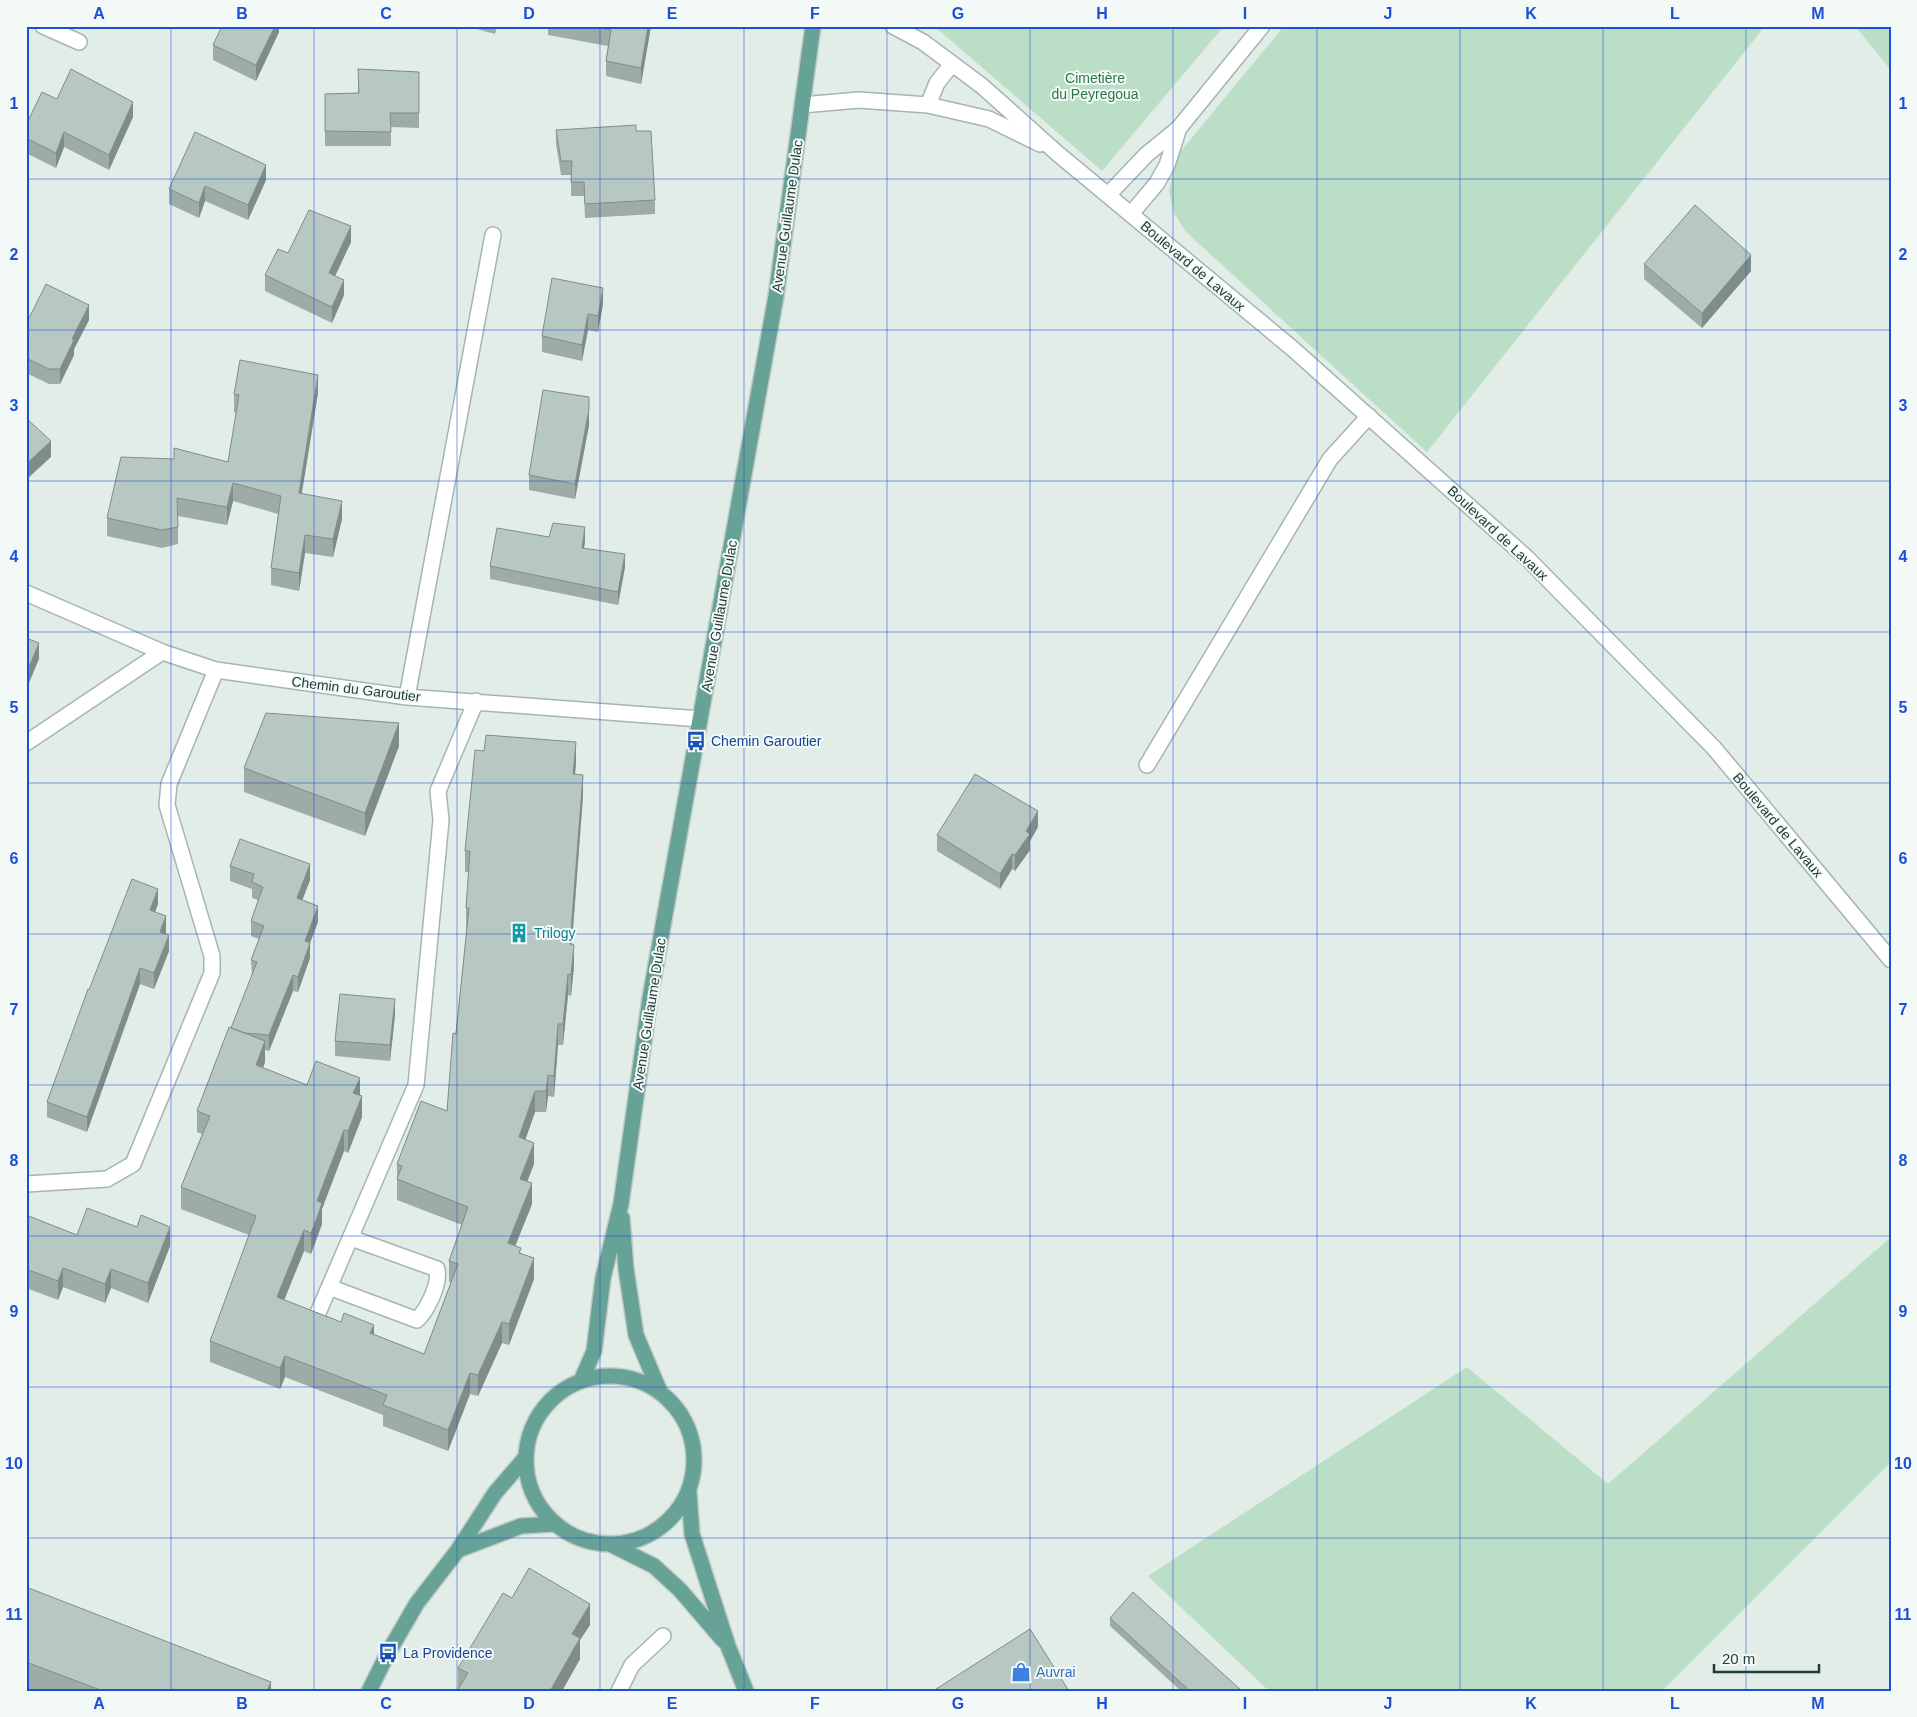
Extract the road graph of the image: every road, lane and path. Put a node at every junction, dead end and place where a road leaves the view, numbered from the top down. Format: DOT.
graph roads {
  1 [pos="43,26"];
  2 [pos="813,26"];
  3 [pos="893,26"];
  4 [pos="1262,26"];
  5 [pos="79,42"];
  6 [pos="952,64"];
  7 [pos="802,105"];
  8 [pos="928,106"];
  9 [pos="1179,128"];
  10 [pos="1057,153"];
  11 [pos="1108,196"];
  12 [pos="1131,214"];
  13 [pos="493,235"];
  14 [pos="1369,416"];
  15 [pos="26,593"];
  16 [pos="162,652"];
  17 [pos="216,670"];
  18 [pos="407,697"];
  19 [pos="476,701"];
  20 [pos="700,719"];
  21 [pos="26,743"];
  22 [pos="1147,765"];
  23 [pos="1891,960"];
  24 [pos="26,1184"];
  25 [pos="621,1204"];
  26 [pos="351,1238"];
  27 [pos="329,1287"];
  28 [pos="315,1320"];
  29 [pos="581,1381"];
  30 [pos="660,1392"];
  31 [pos="526,1457"];
  32 [pos="689,1492"];
  33 [pos="555,1524"];
  34 [pos="612,1545"];
  35 [pos="458,1550"];
  36 [pos="663,1636"];
  37 [pos="728,1646"];
  38 [pos="369,1691"];
  39 [pos="619,1691"];
  40 [pos="746,1691"];
  1 -- 5 [label="street"];
  2 -- 7 [label="main road, Avenue Guillaume Dulac"];
  3 -- 6 [label="street, Boulevard de Lavaux"];
  4 -- 9 [label="street"];
  6 -- 8 [label="street"];
  6 -- 10 [label="street, Boulevard de Lavaux"];
  7 -- 8 [label="street, Boulevard de Lavaux"];
  7 -- 20 [label="main road, Avenue Guillaume Dulac"];
  8 -- 10 [label="street, Boulevard de Lavaux"];
  9 -- 11 [label="street"];
  9 -- 12 [label="street"];
  10 -- 11 [label="street, Boulevard de Lavaux"];
  11 -- 12 [label="street, Boulevard de Lavaux"];
  12 -- 14 [label="street, Boulevard de Lavaux"];
  13 -- 18 [label="street"];
  14 -- 22 [label="street"];
  14 -- 23 [label="street, Boulevard de Lavaux"];
  15 -- 16 [label="street, Chemin du Garoutier"];
  16 -- 17 [label="street, Chemin du Garoutier"];
  16 -- 21 [label="street"];
  17 -- 18 [label="street, Chemin du Garoutier"];
  17 -- 24 [label="street"];
  18 -- 19 [label="street, Chemin du Garoutier"];
  19 -- 20 [label="street, Chemin du Garoutier"];
  19 -- 26 [label="street"];
  20 -- 25 [label="main road, Avenue Guillaume Dulac"];
  25 -- 29 [label="main road"];
  25 -- 30 [label="main road"];
  26 -- 27 [label="street"];
  26 -- 27 [label="street"];
  27 -- 28 [label="street"];
  29 -- 30 [label="main road"];
  29 -- 31 [label="main road"];
  30 -- 32 [label="main road"];
  31 -- 33 [label="main road"];
  31 -- 35 [label="main road"];
  32 -- 34 [label="main road"];
  32 -- 37 [label="main road"];
  33 -- 34 [label="main road"];
  33 -- 35 [label="main road"];
  34 -- 37 [label="main road"];
  35 -- 38 [label="main road"];
  36 -- 39 [label="street"];
  37 -- 40 [label="main road"];
}
